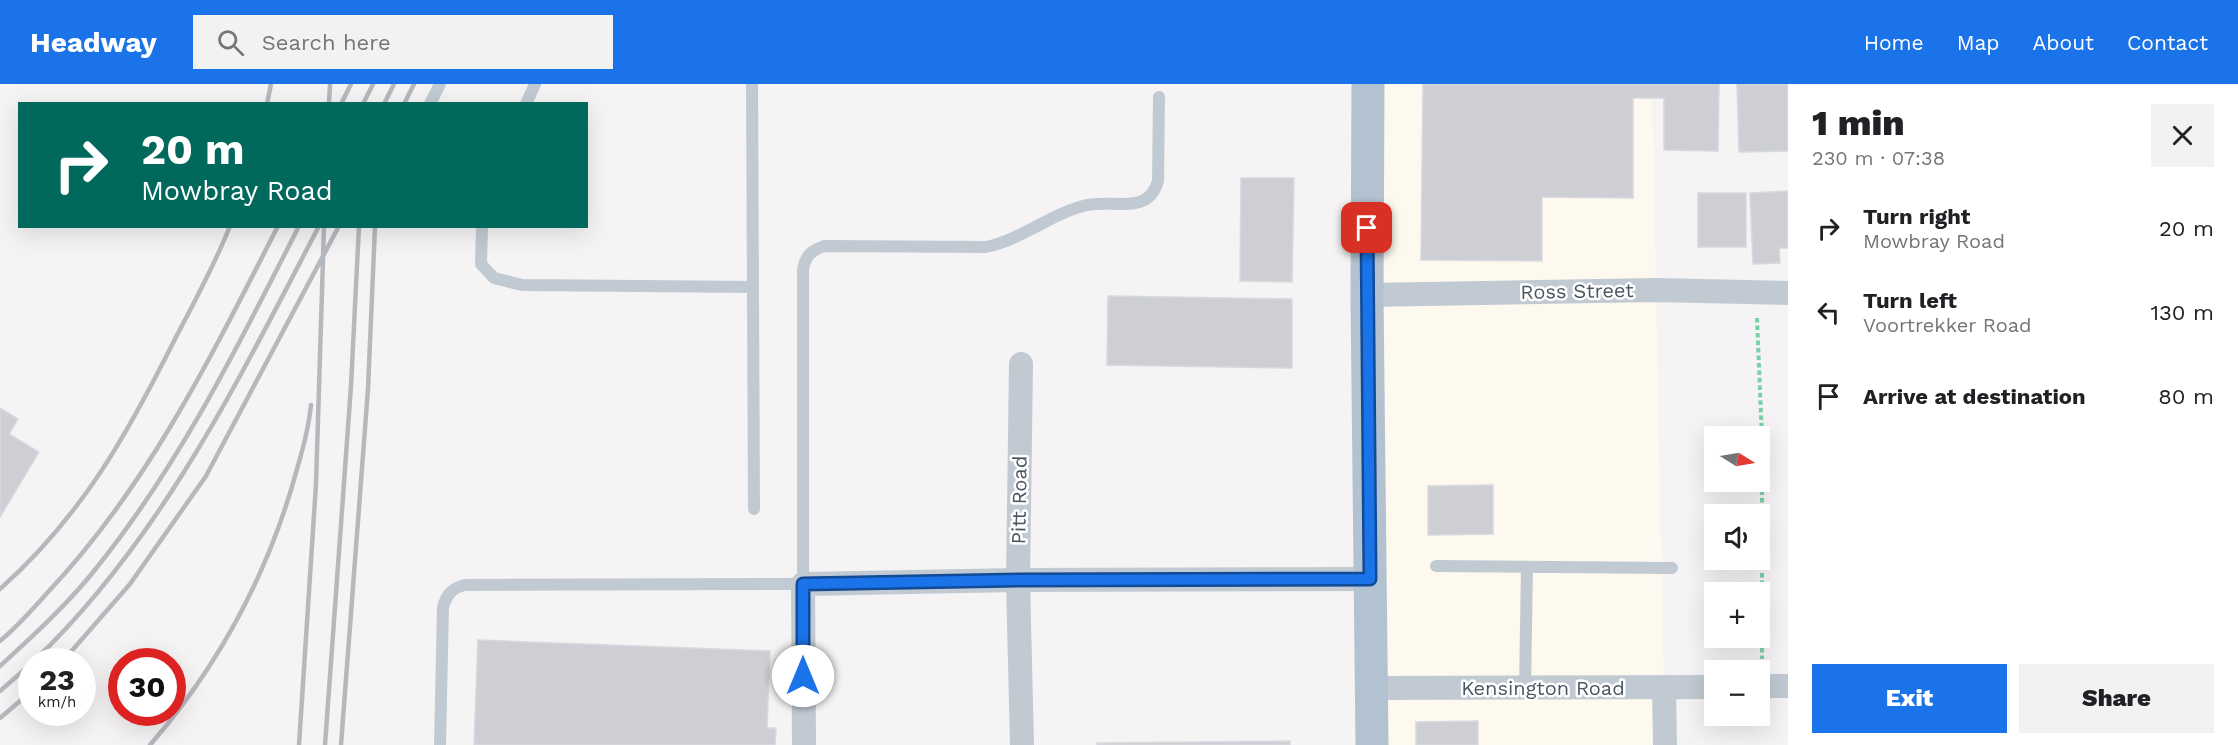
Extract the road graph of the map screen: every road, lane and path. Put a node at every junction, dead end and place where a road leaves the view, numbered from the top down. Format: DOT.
graph roads {
  1 [pos="440,84"];
  2 [pos="535,84"];
  3 [pos="752,84"];
  4 [pos="1368,84"];
  5 [pos="1159,97"];
  6 [pos="431,102"];
  7 [pos="527,102"];
  8 [pos="482,228"];
  9 [pos="753,287"];
  10 [pos="1788,293"];
  11 [pos="1756,294"];
  12 [pos="1367,295"];
  13 [pos="1021,364"];
  14 [pos="754,509"];
  15 [pos="1436,566"];
  16 [pos="1527,567"];
  17 [pos="1672,568"];
  18 [pos="1370,579"];
  19 [pos="1018,580"];
  20 [pos="803,584"];
  21 [pos="1761,660"];
  22 [pos="1770,686"];
  23 [pos="1788,686"];
  24 [pos="1525,687"];
  25 [pos="1664,687"];
  26 [pos="1704,687"];
  27 [pos="1371,688"];
  28 [pos="440,745"];
  29 [pos="804,745"];
  30 [pos="1022,745"];
  31 [pos="1372,745"];
  32 [pos="1665,745"];
  1 -- 6 [label="lane"];
  2 -- 7 [label="lane"];
  3 -- 9 [label="lane"];
  4 -- 12 [label="main road"];
  5 -- 20 [label="lane"];
  8 -- 9 [label="lane"];
  9 -- 14 [label="lane"];
  10 -- 11 [label="street, Ross Street"];
  11 -- 12 [label="street, Ross Street"];
  11 -- 21 [label="path"];
  12 -- 18 [label="main road"];
  13 -- 19 [label="street, Pitt Road"];
  15 -- 16 [label="lane"];
  16 -- 17 [label="lane"];
  16 -- 24 [label="lane"];
  18 -- 19 [label="street"];
  18 -- 27 [label="main road"];
  19 -- 20 [label="street"];
  19 -- 30 [label="street, Pitt Road"];
  20 -- 28 [label="lane"];
  20 -- 29 [label="street"];
  22 -- 23 [label="street"];
  24 -- 25 [label="street, Kensington Road"];
  24 -- 27 [label="street, Kensington Road"];
  25 -- 26 [label="street, Kensington Road"];
  25 -- 32 [label="street"];
  27 -- 31 [label="main road"];
}
